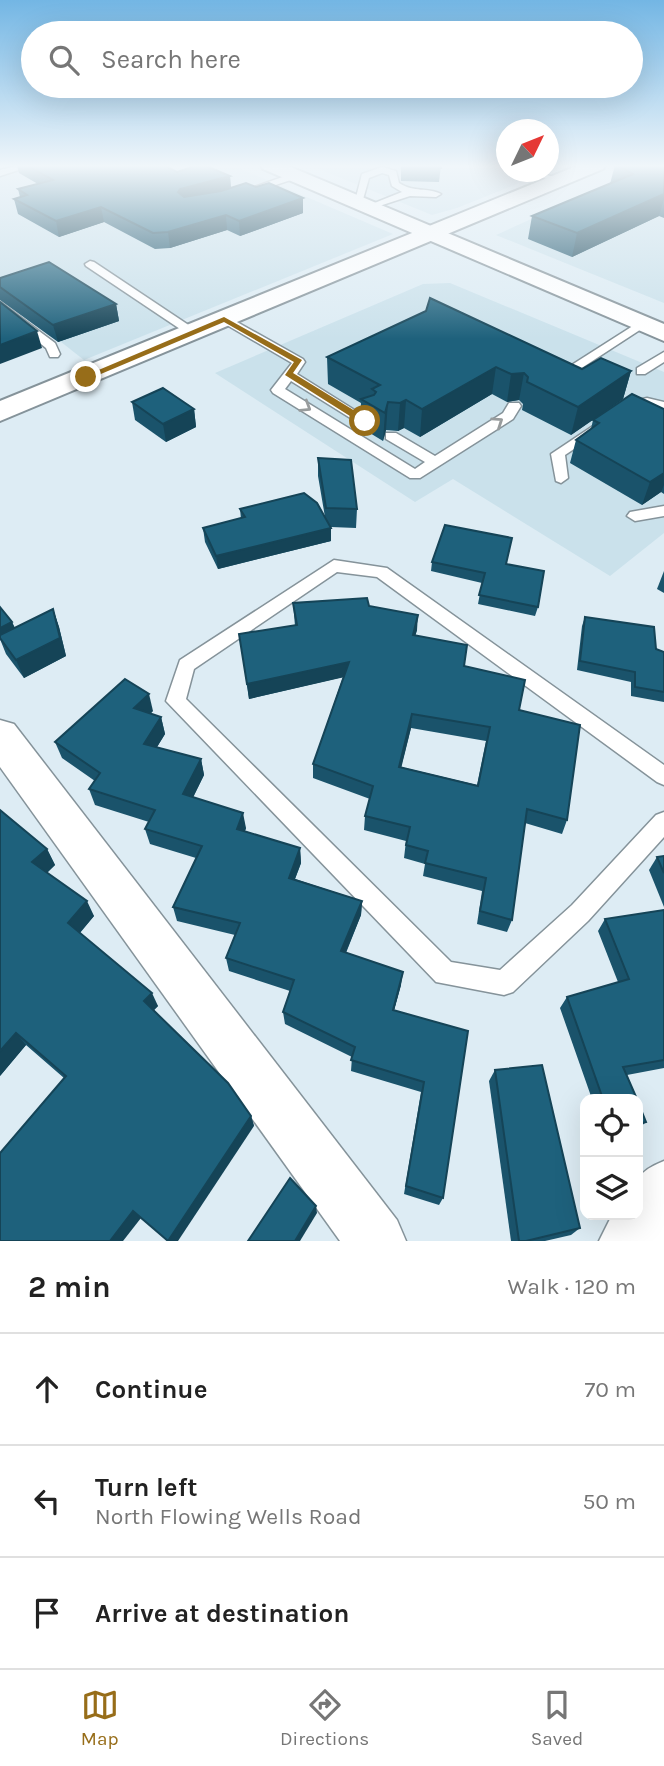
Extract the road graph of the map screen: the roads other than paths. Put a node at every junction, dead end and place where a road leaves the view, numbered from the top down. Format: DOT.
graph roads {
  1 [pos="404,223"];
  2 [pos="456,223"];
  3 [pos="429,234"];
  4 [pos="90,264"];
  5 [pos="0,306"];
  6 [pos="224,319"];
  7 [pos="654,328"];
  8 [pos="193,332"];
  9 [pos="54,354"];
  10 [pos="664,356"];
  11 [pos="573,368"];
  12 [pos="641,372"];
  13 [pos="288,374"];
  14 [pos="664,405"];
  15 [pos="514,406"];
  16 [pos="0,412"];
  17 [pos="365,421"];
  18 [pos="391,436"];
  19 [pos="435,462"];
  20 [pos="561,478"];
  21 [pos="664,510"];
  22 [pos="635,516"];
  23 [pos="0,736"];
  24 [pos="664,776"];
  25 [pos="664,822"];
  26 [pos="664,1190"];
  27 [pos="376,1241"];
  28 [pos="629,1241"];
  1 -- 3 [label="main road"];
  2 -- 3 [label="main road"];
  3 -- 6 [label="main road"];
  3 -- 7 [label="main road"];
  4 -- 8 [label="lane"];
  5 -- 9 [label="lane"];
  6 -- 8 [label="main road"];
  6 -- 13 [label="lane"];
  7 -- 11 [label="lane"];
  8 -- 16 [label="main road"];
  10 -- 12 [label="lane"];
  13 -- 17 [label="lane"];
  13 -- 19 [label="lane, one-way"];
  14 -- 20 [label="lane"];
  19 -- 15 [label="lane, one-way"];
  18 -- 19 [label="lane"];
  21 -- 22 [label="lane"];
  23 -- 27 [label="street"];
  24 -- 25 [label="lane"];
  26 -- 28 [label="street"];
}
